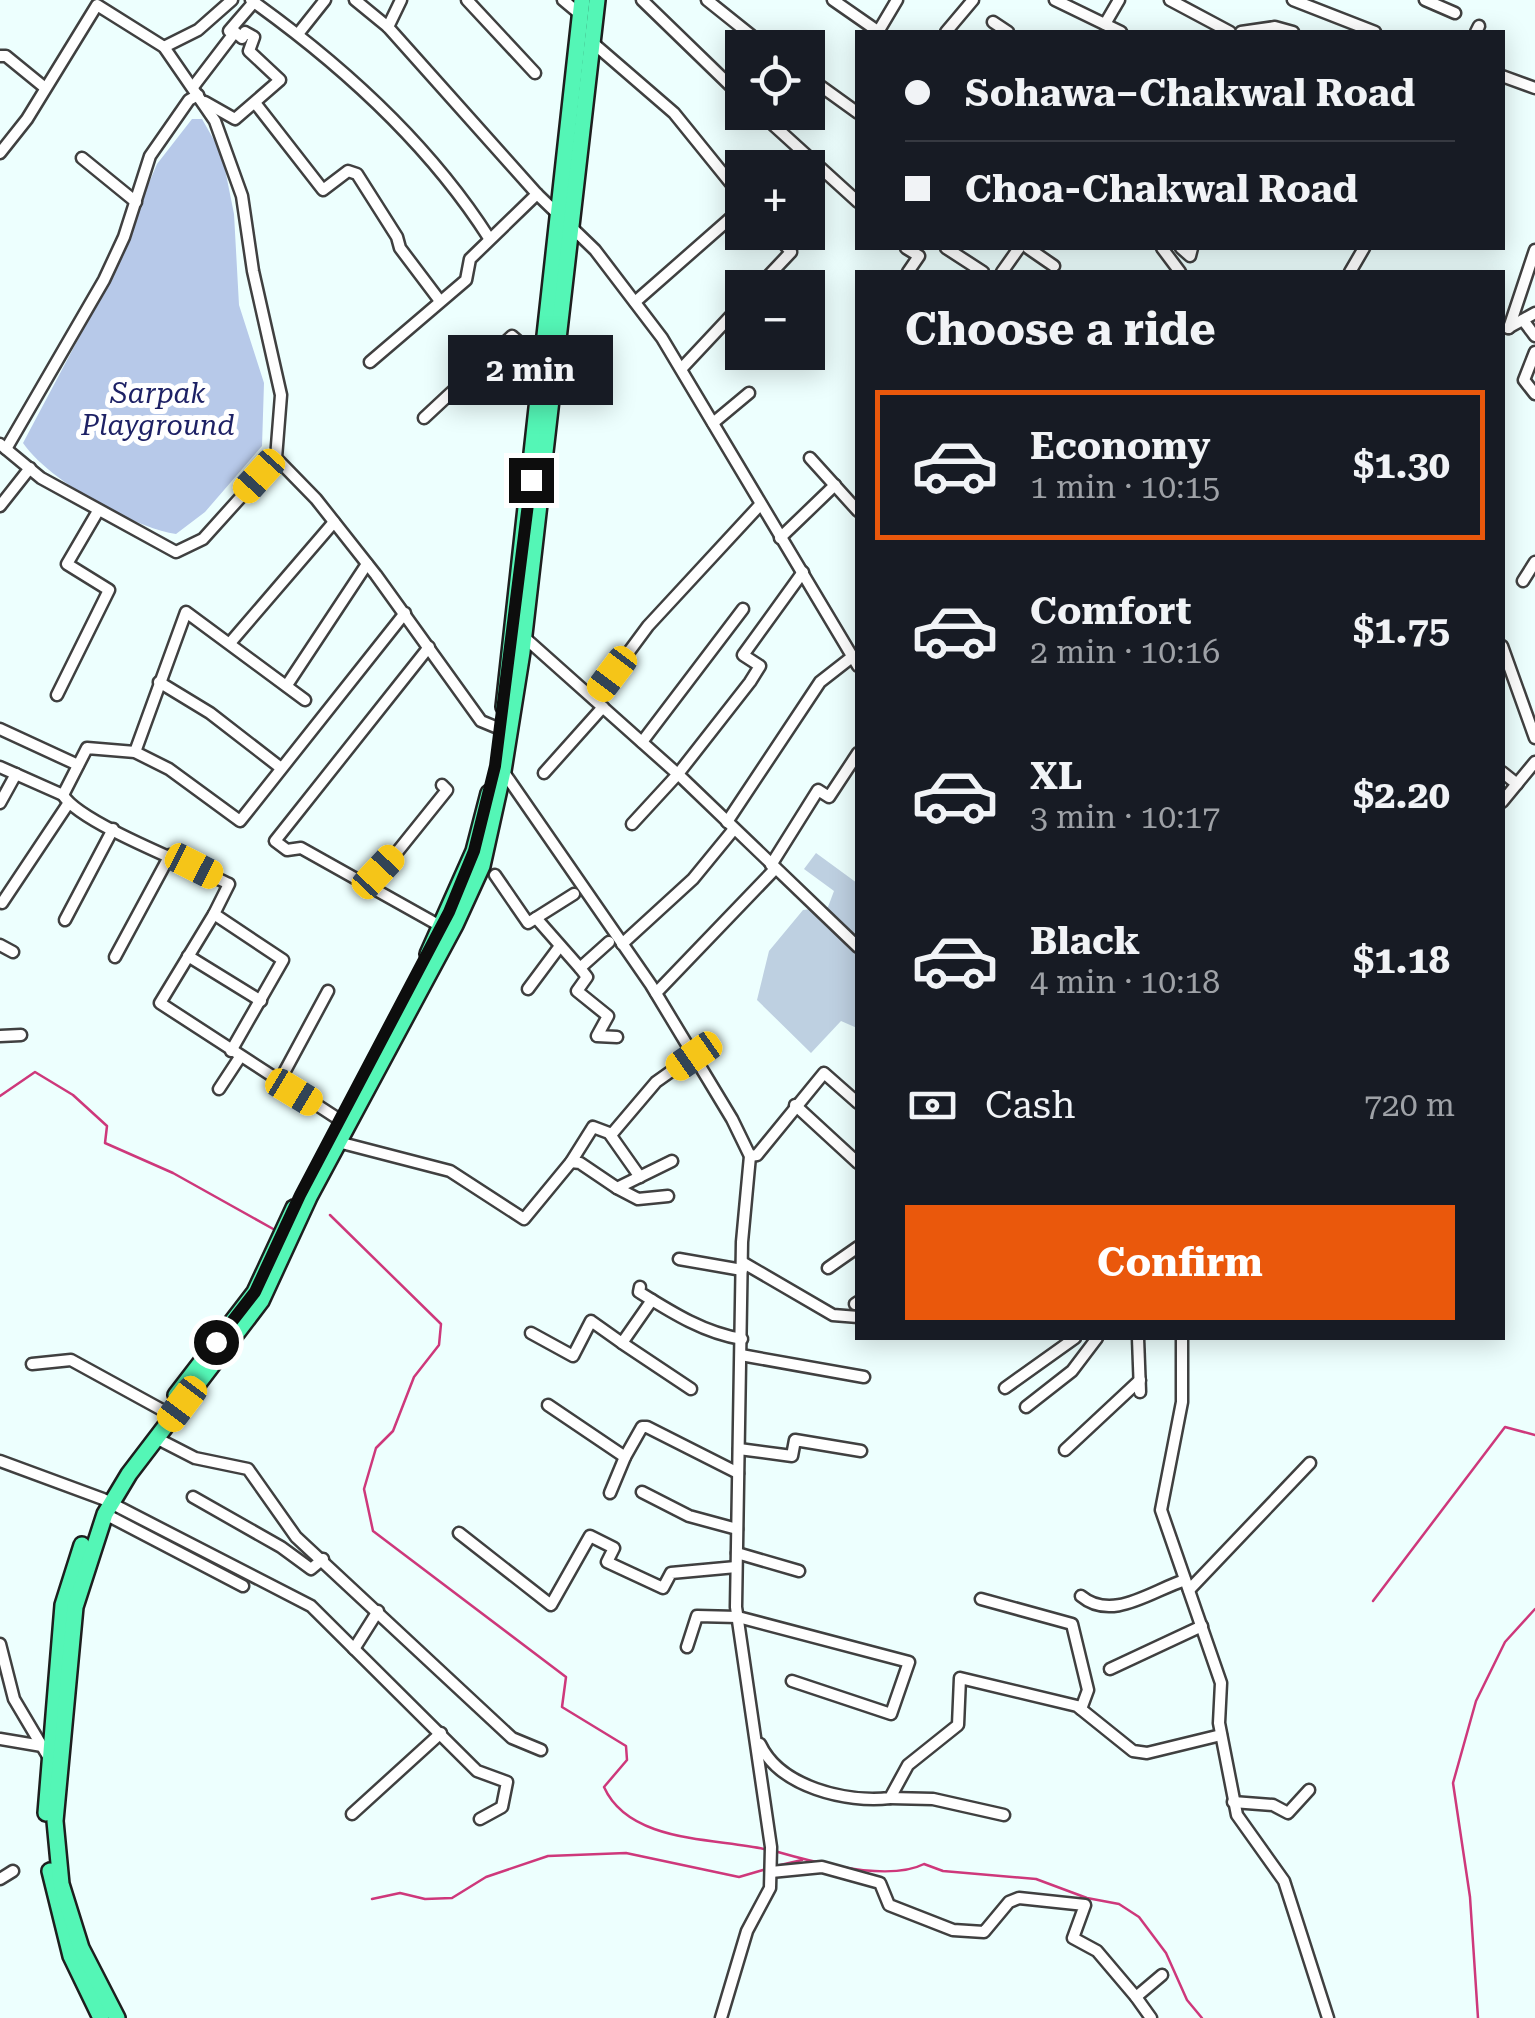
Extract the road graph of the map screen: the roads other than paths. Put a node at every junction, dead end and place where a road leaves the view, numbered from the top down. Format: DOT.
graph roads {
  1 [pos="232,0"];
  2 [pos="325,0"];
  3 [pos="355,0"];
  4 [pos="401,0"];
  5 [pos="467,0"];
  6 [pos="563,0"];
  7 [pos="597,0"];
  8 [pos="642,0"];
  9 [pos="707,0"];
  10 [pos="833,0"];
  11 [pos="897,0"];
  12 [pos="972,0"];
  13 [pos="1055,0"];
  14 [pos="1086,0"];
  15 [pos="1119,0"];
  16 [pos="1170,0"];
  17 [pos="1293,0"];
  18 [pos="1424,0"];
  19 [pos="253,1"];
  20 [pos="98,2"];
  21 [pos="582,7"];
  22 [pos="1456,12"];
  23 [pos="1079,13"];
  24 [pos="216,15"];
  25 [pos="993,22"];
  26 [pos="1105,24"];
  27 [pos="388,27"];
  28 [pos="744,30"];
  29 [pos="876,30"];
  30 [pos="880,30"];
  31 [pos="948,30"];
  32 [pos="1005,30"];
  33 [pos="1116,30"];
  34 [pos="1226,30"];
  35 [pos="1255,30"];
  36 [pos="1286,30"];
  37 [pos="1370,30"];
  38 [pos="231,33"];
  39 [pos="298,34"];
  40 [pos="593,43"];
  41 [pos="164,47"];
  42 [pos="0,56"];
  43 [pos="535,73"];
  44 [pos="1505,77"];
  45 [pos="725,81"];
  46 [pos="44,87"];
  47 [pos="1535,88"];
  48 [pos="825,89"];
  49 [pos="198,95"];
  50 [pos="256,104"];
  51 [pos="855,111"];
  52 [pos="779,130"];
  53 [pos="0,153"];
  54 [pos="82,158"];
  55 [pos="725,176"];
  56 [pos="537,194"];
  57 [pos="855,199"];
  58 [pos="136,202"];
  59 [pos="725,223"];
  60 [pos="567,224"];
  61 [pos="489,238"];
  62 [pos="789,250"];
  63 [pos="909,250"];
  64 [pos="949,250"];
  65 [pos="1031,250"];
  66 [pos="1535,250"];
  67 [pos="964,259"];
  68 [pos="1054,266"];
  69 [pos="774,270"];
  70 [pos="909,270"];
  71 [pos="956,270"];
  72 [pos="980,270"];
  73 [pos="440,301"];
  74 [pos="635,302"];
  75 [pos="1535,313"];
  76 [pos="1523,320"];
  77 [pos="725,322"];
  78 [pos="1506,329"];
  79 [pos="1535,336"];
  80 [pos="1535,352"];
  81 [pos="370,362"];
  82 [pos="543,364"];
  83 [pos="682,368"];
  84 [pos="749,393"];
  85 [pos="1535,394"];
  86 [pos="424,418"];
  87 [pos="713,423"];
  88 [pos="3,446"];
  89 [pos="276,458"];
  90 [pos="810,458"];
  91 [pos="30,468"];
  92 [pos="835,485"];
  93 [pos="0,506"];
  94 [pos="759,506"];
  95 [pos="855,508"];
  96 [pos="98,511"];
  97 [pos="334,522"];
  98 [pos="780,538"];
  99 [pos="1535,562"];
  100 [pos="367,564"];
  101 [pos="803,572"];
  102 [pos="1522,581"];
  103 [pos="743,609"];
  104 [pos="405,613"];
  105 [pos="524,637"];
  106 [pos="230,643"];
  107 [pos="429,647"];
  108 [pos="1505,654"];
  109 [pos="855,662"];
  110 [pos="159,682"];
  111 [pos="287,685"];
  112 [pos="58,695"];
  113 [pos="305,700"];
  114 [pos="598,703"];
  115 [pos="0,730"];
  116 [pos="505,732"];
  117 [pos="1535,738"];
  118 [pos="642,742"];
  119 [pos="135,752"];
  120 [pos="855,758"];
  121 [pos="1535,762"];
  122 [pos="78,765"];
  123 [pos="0,767"];
  124 [pos="282,768"];
  125 [pos="504,770"];
  126 [pos="16,774"];
  127 [pos="544,774"];
  128 [pos="678,774"];
  129 [pos="1505,774"];
  130 [pos="1517,784"];
  131 [pos="442,786"];
  132 [pos="1505,798"];
  133 [pos="65,799"];
  134 [pos="0,804"];
  135 [pos="632,824"];
  136 [pos="731,826"];
  137 [pos="113,829"];
  138 [pos="170,856"];
  139 [pos="773,866"];
  140 [pos="496,875"];
  141 [pos="369,887"];
  142 [pos="574,894"];
  143 [pos="2,903"];
  144 [pos="214,914"];
  145 [pos="536,918"];
  146 [pos="446,919"];
  147 [pos="66,920"];
  148 [pos="609,942"];
  149 [pos="622,944"];
  150 [pos="855,944"];
  151 [pos="0,945"];
  152 [pos="560,946"];
  153 [pos="12,952"];
  154 [pos="188,956"];
  155 [pos="115,957"];
  156 [pos="580,968"];
  157 [pos="528,989"];
  158 [pos="328,991"];
  159 [pos="656,993"];
  160 [pos="261,1001"];
  161 [pos="21,1034"];
  162 [pos="0,1036"];
  163 [pos="616,1037"];
  164 [pos="235,1054"];
  165 [pos="694,1056"];
  166 [pos="279,1082"];
  167 [pos="220,1089"];
  168 [pos="855,1100"];
  169 [pos="795,1105"];
  170 [pos="340,1120"];
  171 [pos="610,1135"];
  172 [pos="338,1142"];
  173 [pos="750,1156"];
  174 [pos="855,1159"];
  175 [pos="672,1161"];
  176 [pos="571,1162"];
  177 [pos="640,1177"];
  178 [pos="617,1188"];
  179 [pos="668,1196"];
  180 [pos="855,1248"];
  181 [pos="680,1258"];
  182 [pos="742,1266"];
  183 [pos="828,1268"];
  184 [pos="640,1287"];
  185 [pos="652,1300"];
  186 [pos="855,1309"];
  187 [pos="531,1333"];
  188 [pos="742,1340"];
  189 [pos="1072,1340"];
  190 [pos="1077,1340"];
  191 [pos="1096,1340"];
  192 [pos="1138,1340"];
  193 [pos="1182,1340"];
  194 [pos="622,1343"];
  195 [pos="1088,1350"];
  196 [pos="741,1355"];
  197 [pos="32,1364"];
  198 [pos="864,1377"];
  199 [pos="1005,1388"];
  200 [pos="692,1389"];
  201 [pos="548,1405"];
  202 [pos="1026,1406"];
  203 [pos="164,1411"];
  204 [pos="156,1438"];
  205 [pos="738,1449"];
  206 [pos="1065,1450"];
  207 [pos="861,1452"];
  208 [pos="625,1457"];
  209 [pos="0,1460"];
  210 [pos="1310,1463"];
  211 [pos="738,1473"];
  212 [pos="642,1492"];
  213 [pos="610,1493"];
  214 [pos="193,1497"];
  215 [pos="107,1505"];
  216 [pos="737,1529"];
  217 [pos="459,1532"];
  218 [pos="736,1553"];
  219 [pos="323,1558"];
  220 [pos="736,1567"];
  221 [pos="799,1572"];
  222 [pos="1187,1585"];
  223 [pos="243,1586"];
  224 [pos="1081,1596"];
  225 [pos="982,1598"];
  226 [pos="378,1610"];
  227 [pos="738,1617"];
  228 [pos="1202,1626"];
  229 [pos="0,1644"];
  230 [pos="687,1647"];
  231 [pos="354,1648"];
  232 [pos="1110,1669"];
  233 [pos="792,1682"];
  234 [pos="1081,1708"];
  235 [pos="441,1733"];
  236 [pos="756,1734"];
  237 [pos="1220,1736"];
  238 [pos="0,1738"];
  239 [pos="541,1750"];
  240 [pos="45,1752"];
  241 [pos="1310,1790"];
  242 [pos="890,1798"];
  243 [pos="1233,1802"];
  244 [pos="352,1814"];
  245 [pos="1004,1815"];
  246 [pos="480,1820"];
  247 [pos="13,1871"];
  248 [pos="770,1872"];
  249 [pos="0,1880"];
  250 [pos="1162,1975"];
  251 [pos="1136,1997"];
  252 [pos="101,2018"];
  253 [pos="117,2018"];
  254 [pos="722,2018"];
  255 [pos="1151,2018"];
  256 [pos="1328,2018"];
  1 -- 24 [label="street"];
  2 -- 39 [label="street"];
  3 -- 27 [label="street"];
  4 -- 27 [label="street"];
  5 -- 43 [label="street"];
  6 -- 21 [label="street"];
  7 -- 40 [label="highway"];
  8 -- 45 [label="street"];
  9 -- 28 [label="street"];
  10 -- 29 [label="street"];
  11 -- 30 [label="street"];
  12 -- 31 [label="street"];
  13 -- 23 [label="street"];
  14 -- 23 [label="street"];
  15 -- 26 [label="street"];
  16 -- 34 [label="street"];
  17 -- 37 [label="street"];
  18 -- 22 [label="street"];
  19 -- 38 [label="street"];
  19 -- 39 [label="street"];
  20 -- 41 [label="street"];
  20 -- 46 [label="street"];
  21 -- 60 [label="highway"];
  23 -- 26 [label="street"];
  24 -- 38 [label="street"];
  24 -- 41 [label="street"];
  25 -- 32 [label="street"];
  26 -- 33 [label="street"];
  27 -- 56 [label="street"];
  35 -- 36 [label="street"];
  38 -- 49 [label="street"];
  38 -- 50 [label="street"];
  39 -- 61 [label="street"];
  40 -- 55 [label="street"];
  40 -- 60 [label="highway"];
  41 -- 49 [label="street"];
  42 -- 46 [label="street"];
  44 -- 47 [label="street"];
  46 -- 53 [label="street"];
  48 -- 51 [label="street"];
  49 -- 50 [label="street"];
  49 -- 58 [label="street"];
  49 -- 89 [label="street"];
  50 -- 73 [label="street"];
  52 -- 57 [label="street"];
  54 -- 58 [label="street"];
  56 -- 60 [label="street"];
  56 -- 61 [label="street"];
  58 -- 88 [label="street"];
  59 -- 74 [label="street"];
  60 -- 74 [label="street"];
  60 -- 82 [label="highway"];
  60 -- 105 [label="highway"];
  61 -- 73 [label="street"];
  62 -- 69 [label="street"];
  63 -- 70 [label="street"];
  64 -- 67 [label="street"];
  65 -- 68 [label="street"];
  66 -- 78 [label="street"];
  67 -- 71 [label="street"];
  67 -- 72 [label="street"];
  73 -- 81 [label="street"];
  74 -- 83 [label="street"];
  75 -- 76 [label="street"];
  76 -- 78 [label="street"];
  76 -- 79 [label="street"];
  77 -- 83 [label="street"];
  80 -- 85 [label="street"];
  82 -- 86 [label="street"];
  82 -- 116 [label="highway"];
  83 -- 87 [label="street"];
  84 -- 87 [label="street"];
  87 -- 94 [label="street"];
  88 -- 91 [label="street"];
  89 -- 96 [label="street"];
  89 -- 97 [label="street"];
  90 -- 92 [label="street"];
  91 -- 93 [label="street"];
  91 -- 96 [label="street"];
  92 -- 95 [label="street"];
  92 -- 98 [label="street"];
  94 -- 98 [label="street"];
  94 -- 114 [label="street"];
  96 -- 112 [label="street"];
  97 -- 100 [label="street"];
  97 -- 106 [label="street"];
  98 -- 101 [label="street"];
  99 -- 102 [label="street"];
  100 -- 104 [label="street"];
  100 -- 111 [label="street"];
  101 -- 109 [label="street"];
  101 -- 128 [label="street"];
  103 -- 118 [label="street"];
  104 -- 107 [label="street"];
  104 -- 124 [label="street"];
  105 -- 114 [label="street"];
  105 -- 116 [label="highway"];
  106 -- 110 [label="street"];
  106 -- 111 [label="street"];
  107 -- 116 [label="street"];
  107 -- 141 [label="street"];
  108 -- 117 [label="street"];
  109 -- 136 [label="street"];
  110 -- 119 [label="street"];
  110 -- 124 [label="street"];
  111 -- 113 [label="street"];
  114 -- 118 [label="street"];
  114 -- 127 [label="street"];
  115 -- 122 [label="street"];
  116 -- 125 [label="highway"];
  116 -- 146 [label="highway"];
  118 -- 128 [label="street"];
  119 -- 122 [label="street"];
  119 -- 124 [label="street"];
  120 -- 139 [label="street"];
  121 -- 130 [label="street"];
  122 -- 133 [label="street"];
  123 -- 126 [label="street"];
  125 -- 149 [label="street"];
  125 -- 172 [label="highway"];
  126 -- 133 [label="street"];
  126 -- 134 [label="street"];
  128 -- 135 [label="street"];
  128 -- 136 [label="street"];
  129 -- 130 [label="street"];
  130 -- 132 [label="street"];
  131 -- 141 [label="street"];
  133 -- 137 [label="street"];
  133 -- 143 [label="street"];
  136 -- 139 [label="street"];
  136 -- 149 [label="street"];
  137 -- 138 [label="street"];
  137 -- 147 [label="street"];
  138 -- 144 [label="street"];
  138 -- 155 [label="street"];
  139 -- 150 [label="street"];
  139 -- 159 [label="street"];
  140 -- 145 [label="street"];
  141 -- 146 [label="street"];
  142 -- 145 [label="street"];
  144 -- 154 [label="street"];
  144 -- 160 [label="street"];
  145 -- 152 [label="street"];
  146 -- 170 [label="highway"];
  148 -- 156 [label="street"];
  149 -- 159 [label="street"];
  151 -- 153 [label="street"];
  152 -- 156 [label="street"];
  152 -- 157 [label="street"];
  154 -- 160 [label="street"];
  154 -- 164 [label="street"];
  156 -- 163 [label="street"];
  158 -- 166 [label="street"];
  159 -- 165 [label="street"];
  160 -- 164 [label="street"];
  161 -- 162 [label="street"];
  164 -- 166 [label="street"];
  164 -- 167 [label="street"];
  165 -- 171 [label="street"];
  165 -- 173 [label="street"];
  166 -- 170 [label="street"];
  168 -- 169 [label="street"];
  169 -- 173 [label="street"];
  169 -- 174 [label="street"];
  170 -- 203 [label="highway"];
  171 -- 176 [label="street"];
  171 -- 177 [label="street"];
  172 -- 176 [label="street"];
  172 -- 204 [label="highway"];
  173 -- 182 [label="street"];
  175 -- 177 [label="street"];
  176 -- 178 [label="street"];
  177 -- 178 [label="street"];
  178 -- 179 [label="street"];
  180 -- 183 [label="street"];
  181 -- 182 [label="street"];
  182 -- 186 [label="street"];
  182 -- 188 [label="street"];
  184 -- 185 [label="street"];
  185 -- 188 [label="street"];
  185 -- 194 [label="street"];
  187 -- 194 [label="street"];
  188 -- 196 [label="street"];
  189 -- 199 [label="street"];
  190 -- 195 [label="street"];
  191 -- 195 [label="street"];
  192 -- 206 [label="street"];
  193 -- 222 [label="street"];
  194 -- 200 [label="street"];
  195 -- 202 [label="street"];
  196 -- 198 [label="street"];
  196 -- 205 [label="street"];
  197 -- 203 [label="street"];
  201 -- 208 [label="street"];
  203 -- 215 [label="highway"];
  204 -- 215 [label="highway"];
  204 -- 219 [label="street"];
  205 -- 207 [label="street"];
  205 -- 211 [label="street"];
  208 -- 211 [label="street"];
  208 -- 213 [label="street"];
  209 -- 215 [label="street"];
  210 -- 222 [label="street"];
  211 -- 216 [label="street"];
  212 -- 216 [label="street"];
  214 -- 219 [label="street"];
  215 -- 223 [label="street"];
  215 -- 231 [label="street"];
  215 -- 240 [label="highway"];
  215 -- 253 [label="highway"];
  216 -- 218 [label="street"];
  217 -- 220 [label="street"];
  218 -- 220 [label="street"];
  218 -- 221 [label="street"];
  219 -- 226 [label="street"];
  220 -- 227 [label="street"];
  222 -- 224 [label="street"];
  222 -- 228 [label="street"];
  225 -- 234 [label="street"];
  226 -- 231 [label="street"];
  226 -- 239 [label="street"];
  227 -- 230 [label="street"];
  227 -- 233 [label="street"];
  227 -- 236 [label="street"];
  228 -- 232 [label="street"];
  228 -- 237 [label="street"];
  229 -- 240 [label="street"];
  231 -- 235 [label="street"];
  234 -- 237 [label="street"];
  234 -- 242 [label="street"];
  235 -- 244 [label="street"];
  235 -- 246 [label="street"];
  236 -- 242 [label="street"];
  236 -- 248 [label="street"];
  237 -- 243 [label="street"];
  238 -- 240 [label="street"];
  240 -- 252 [label="highway"];
  241 -- 243 [label="street"];
  242 -- 245 [label="street"];
  243 -- 256 [label="street"];
  247 -- 249 [label="street"];
  248 -- 251 [label="street"];
  248 -- 254 [label="street"];
  250 -- 251 [label="street"];
  251 -- 255 [label="street"];
}
